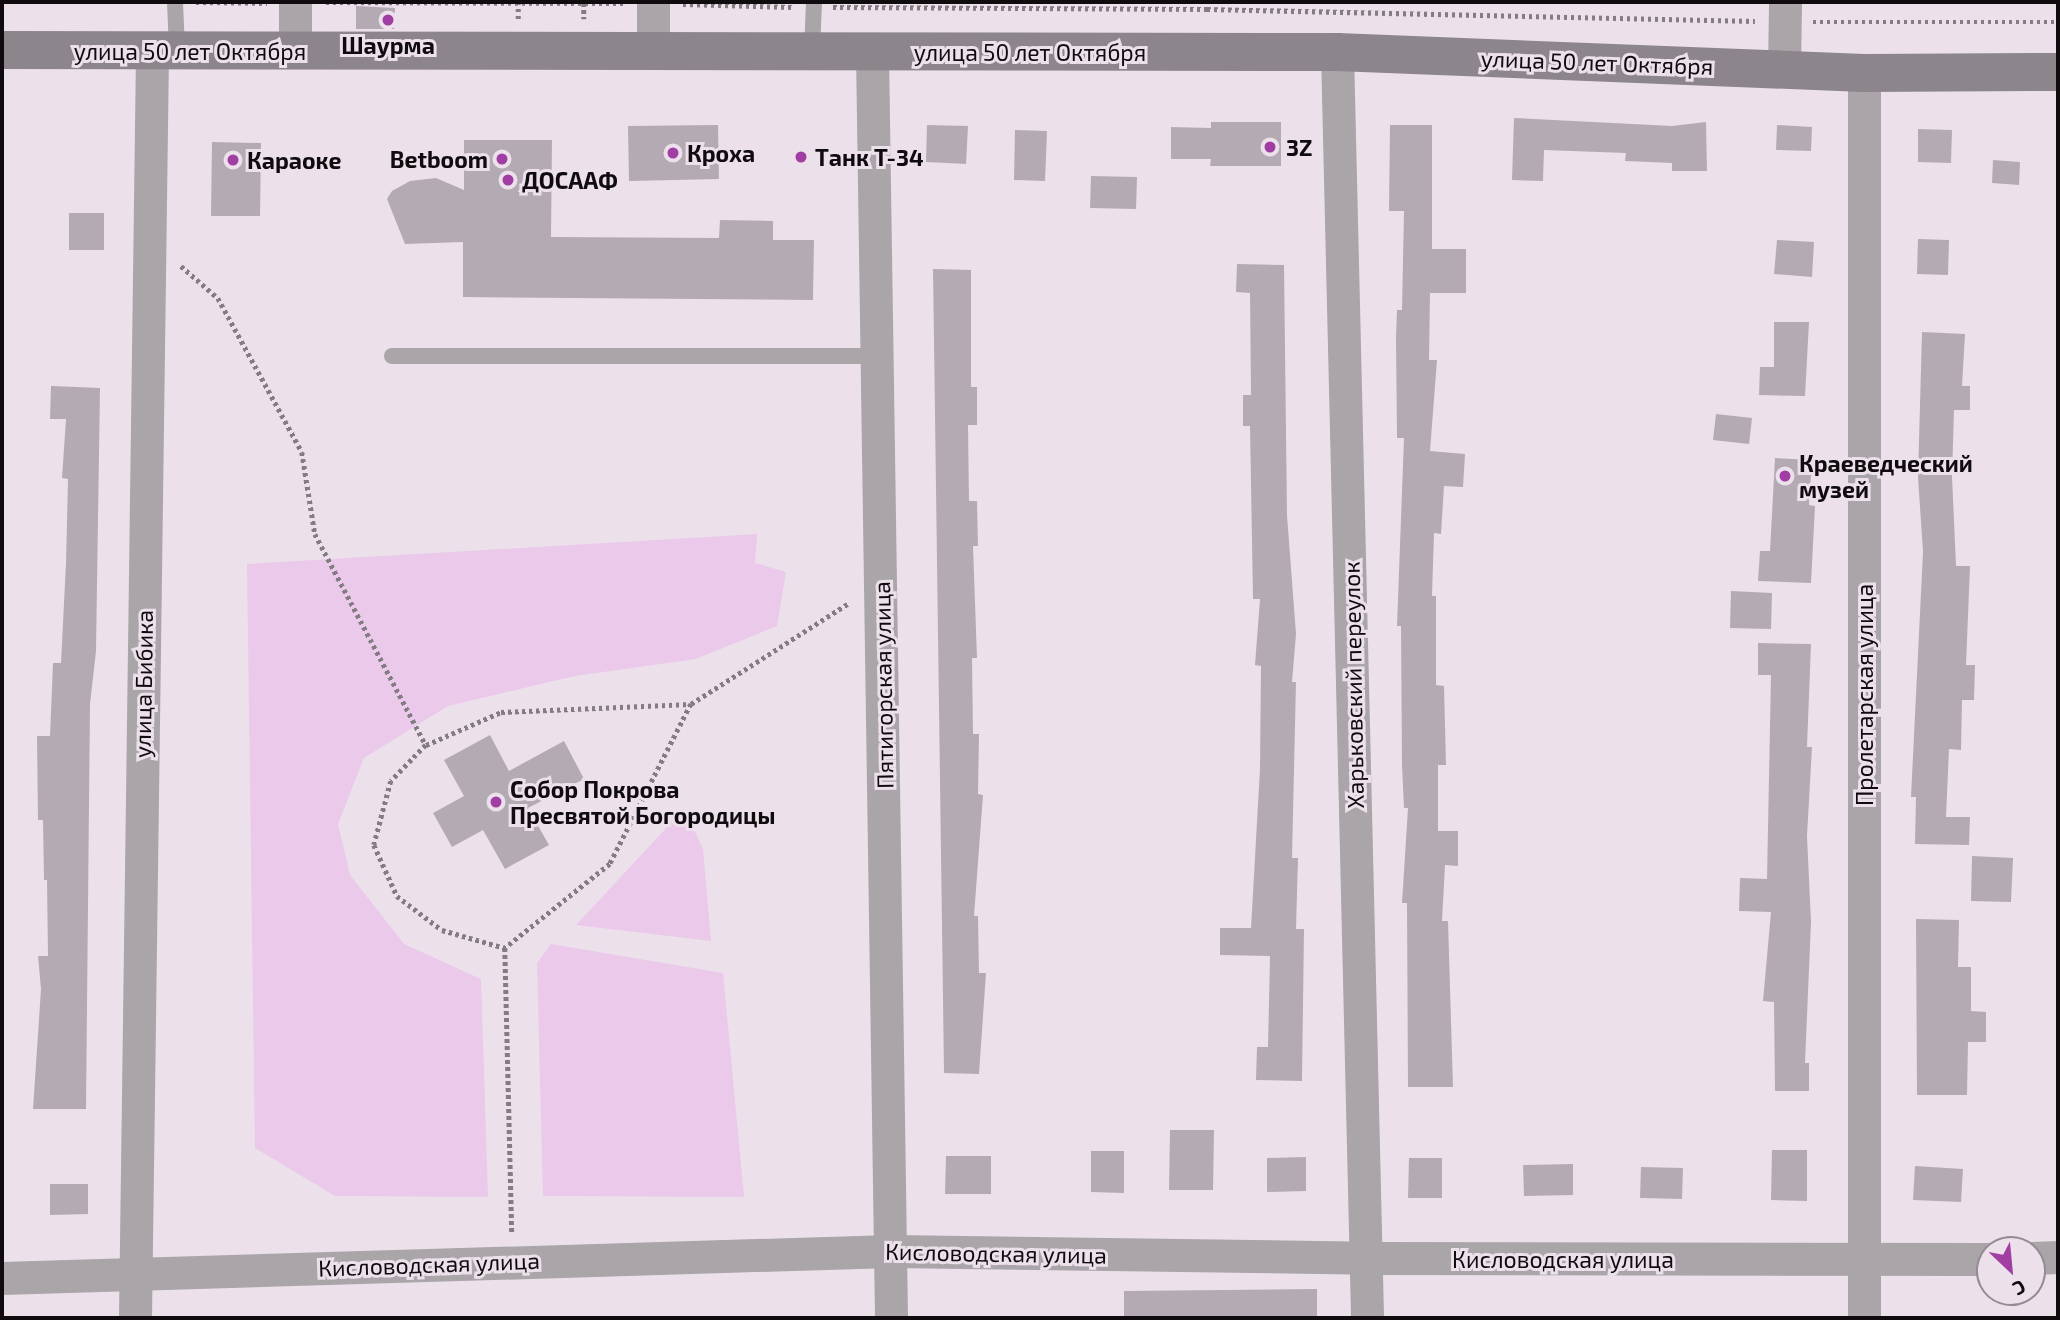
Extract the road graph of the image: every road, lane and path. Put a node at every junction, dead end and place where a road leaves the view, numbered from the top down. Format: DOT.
graph roads {
  1 [pos="175,2"];
  2 [pos="273,2"];
  3 [pos="295,2"];
  4 [pos="318,2"];
  5 [pos="653,2"];
  6 [pos="696,3"];
  7 [pos="814,5"];
  8 [pos="1785,12"];
  9 [pos="2058,22"];
  10 [pos="2,50"];
  11 [pos="164,50"];
  12 [pos="653,51"];
  13 [pos="295,52"];
  14 [pos="812,52"];
  15 [pos="872,52"];
  16 [pos="1337,52"];
  17 [pos="1784,69"];
  18 [pos="2058,72"];
  19 [pos="1864,73"];
  20 [pos="149,239"];
  21 [pos="392,356"];
  22 [pos="877,356"];
  23 [pos="881,580"];
  24 [pos="691,704"];
  25 [pos="426,745"];
  26 [pos="505,948"];
  27 [pos="892,1251"];
  28 [pos="1368,1258"];
  29 [pos="1976,1259"];
  30 [pos="1864,1261"];
  31 [pos="513,1262"];
  32 [pos="136,1272"];
  33 [pos="2,1278"];
  34 [pos="135,1318"];
  35 [pos="891,1318"];
  36 [pos="1367,1318"];
  37 [pos="1864,1318"];
  1 -- 2 [label="path"];
  1 -- 11 [label="lane"];
  3 -- 13 [label="street"];
  4 -- 5 [label="path"];
  5 -- 6 [label="path"];
  5 -- 12 [label="street"];
  6 -- 7 [label="path"];
  7 -- 8 [label="path"];
  7 -- 14 [label="lane"];
  8 -- 9 [label="path"];
  8 -- 17 [label="street"];
  10 -- 11 [label="main road, улица 50 лет Октября"];
  11 -- 13 [label="main road, улица 50 лет Октября"];
  11 -- 20 [label="street, улица Бибика"];
  12 -- 13 [label="main road, улица 50 лет Октября"];
  12 -- 14 [label="main road, улица 50 лет Октября"];
  14 -- 15 [label="main road, улица 50 лет Октября"];
  15 -- 16 [label="main road, улица 50 лет Октября"];
  15 -- 22 [label="street, Пятигорская улица"];
  16 -- 17 [label="main road, улица 50 лет Октября"];
  16 -- 28 [label="street, Харьковский переулок"];
  17 -- 19 [label="main road, улица 50 лет Октября"];
  18 -- 19 [label="main road, улица 50 лет Октября"];
  19 -- 30 [label="street, Пролетарская улица"];
  20 -- 25 [label="path"];
  20 -- 32 [label="street, улица Бибика"];
  21 -- 22 [label="lane"];
  22 -- 23 [label="street, Пятигорская улица"];
  23 -- 24 [label="path"];
  23 -- 27 [label="street, Пятигорская улица"];
  24 -- 25 [label="path"];
  24 -- 26 [label="path"];
  25 -- 26 [label="path"];
  26 -- 31 [label="path"];
  27 -- 28 [label="street, Кисловодская улица"];
  27 -- 31 [label="street, Кисловодская улица"];
  27 -- 35 [label="street, Пятигорская улица"];
  28 -- 30 [label="street, Кисловодская улица"];
  28 -- 36 [label="street, Харьковский переулок"];
  29 -- 30 [label="street, Кисловодская улица"];
  30 -- 37 [label="street, Пролетарская улица"];
  31 -- 32 [label="street, Кисловодская улица"];
  32 -- 33 [label="street, Кисловодская улица"];
  32 -- 34 [label="street, улица Бибика"];
}
